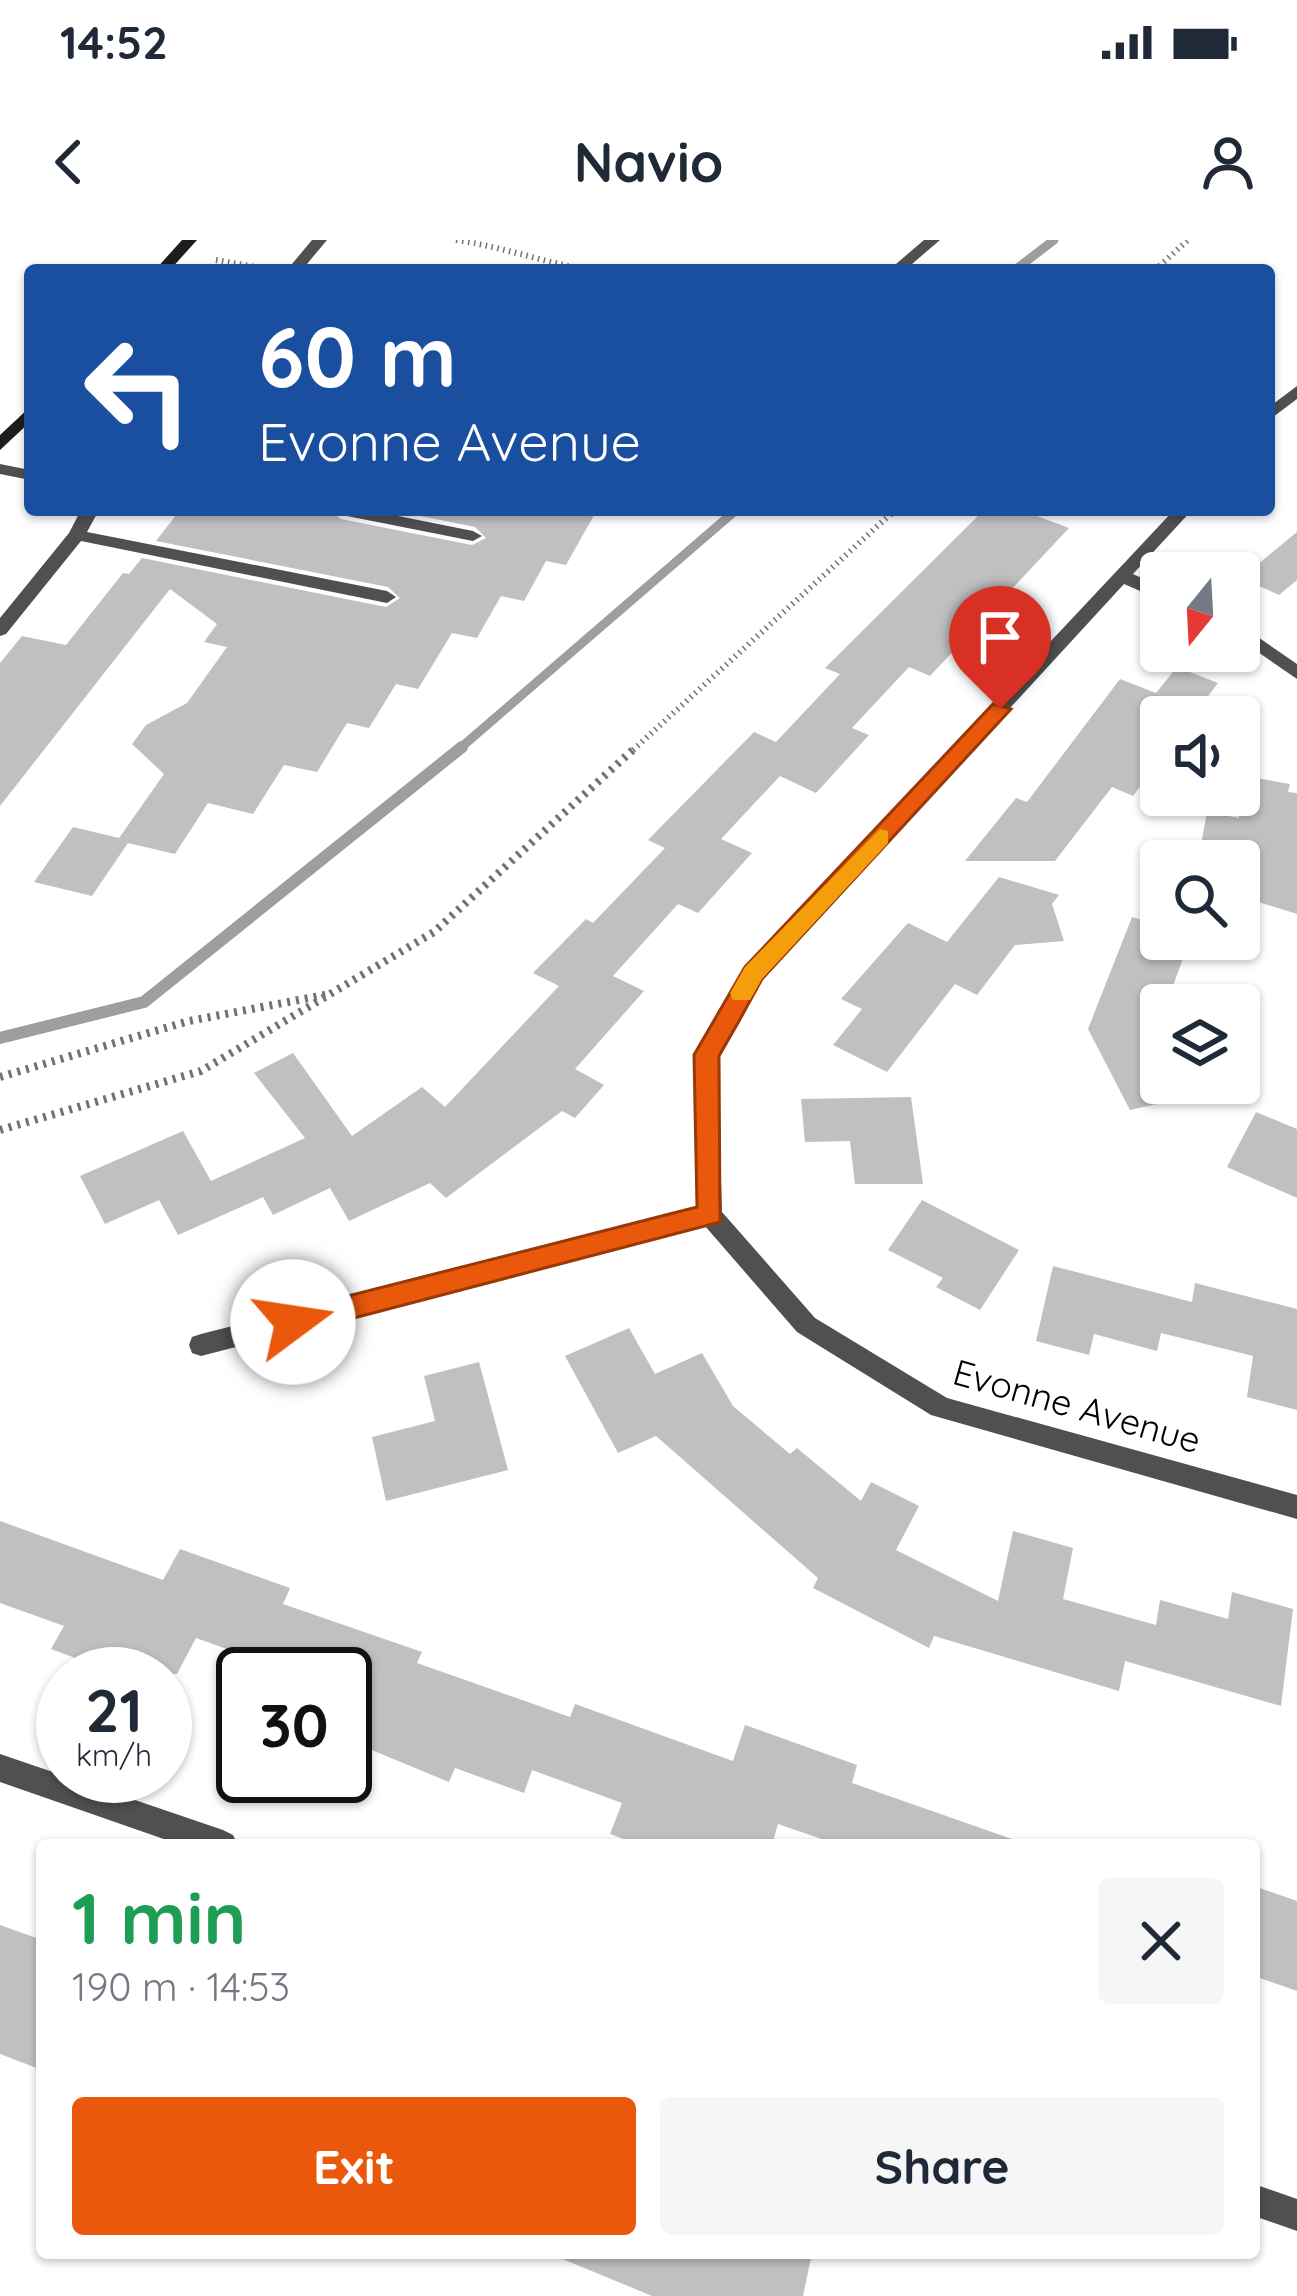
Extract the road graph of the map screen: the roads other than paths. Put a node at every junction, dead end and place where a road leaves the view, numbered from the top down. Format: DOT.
graph roads {
  1 [pos="190,240"];
  2 [pos="320,240"];
  3 [pos="933,240"];
  4 [pos="168,264"];
  5 [pos="299,264"];
  6 [pos="903,264"];
  7 [pos="24,419"];
  8 [pos="0,445"];
  9 [pos="87,516"];
  10 [pos="372,516"];
  11 [pos="1179,516"];
  12 [pos="77,536"];
  13 [pos="472,536"];
  14 [pos="1124,577"];
  15 [pos="1140,584"];
  16 [pos="387,597"];
  17 [pos="0,630"];
  18 [pos="1260,646"];
  19 [pos="1297,674"];
  20 [pos="710,1215"];
  21 [pos="201,1345"];
  22 [pos="1297,1507"];
  23 [pos="0,1768"];
  24 [pos="207,1839"];
  25 [pos="1260,2202"];
  26 [pos="1297,2215"];
  1 -- 4 [label="street"];
  2 -- 5 [label="street"];
  3 -- 6 [label="street"];
  7 -- 8 [label="street"];
  9 -- 12 [label="street"];
  10 -- 13 [label="street"];
  11 -- 14 [label="street"];
  12 -- 16 [label="street"];
  12 -- 17 [label="street"];
  14 -- 15 [label="street"];
  14 -- 20 [label="street"];
  18 -- 19 [label="street"];
  20 -- 21 [label="street"];
  20 -- 22 [label="street, Evonne Avenue"];
  23 -- 24 [label="street"];
  25 -- 26 [label="street"];
}
